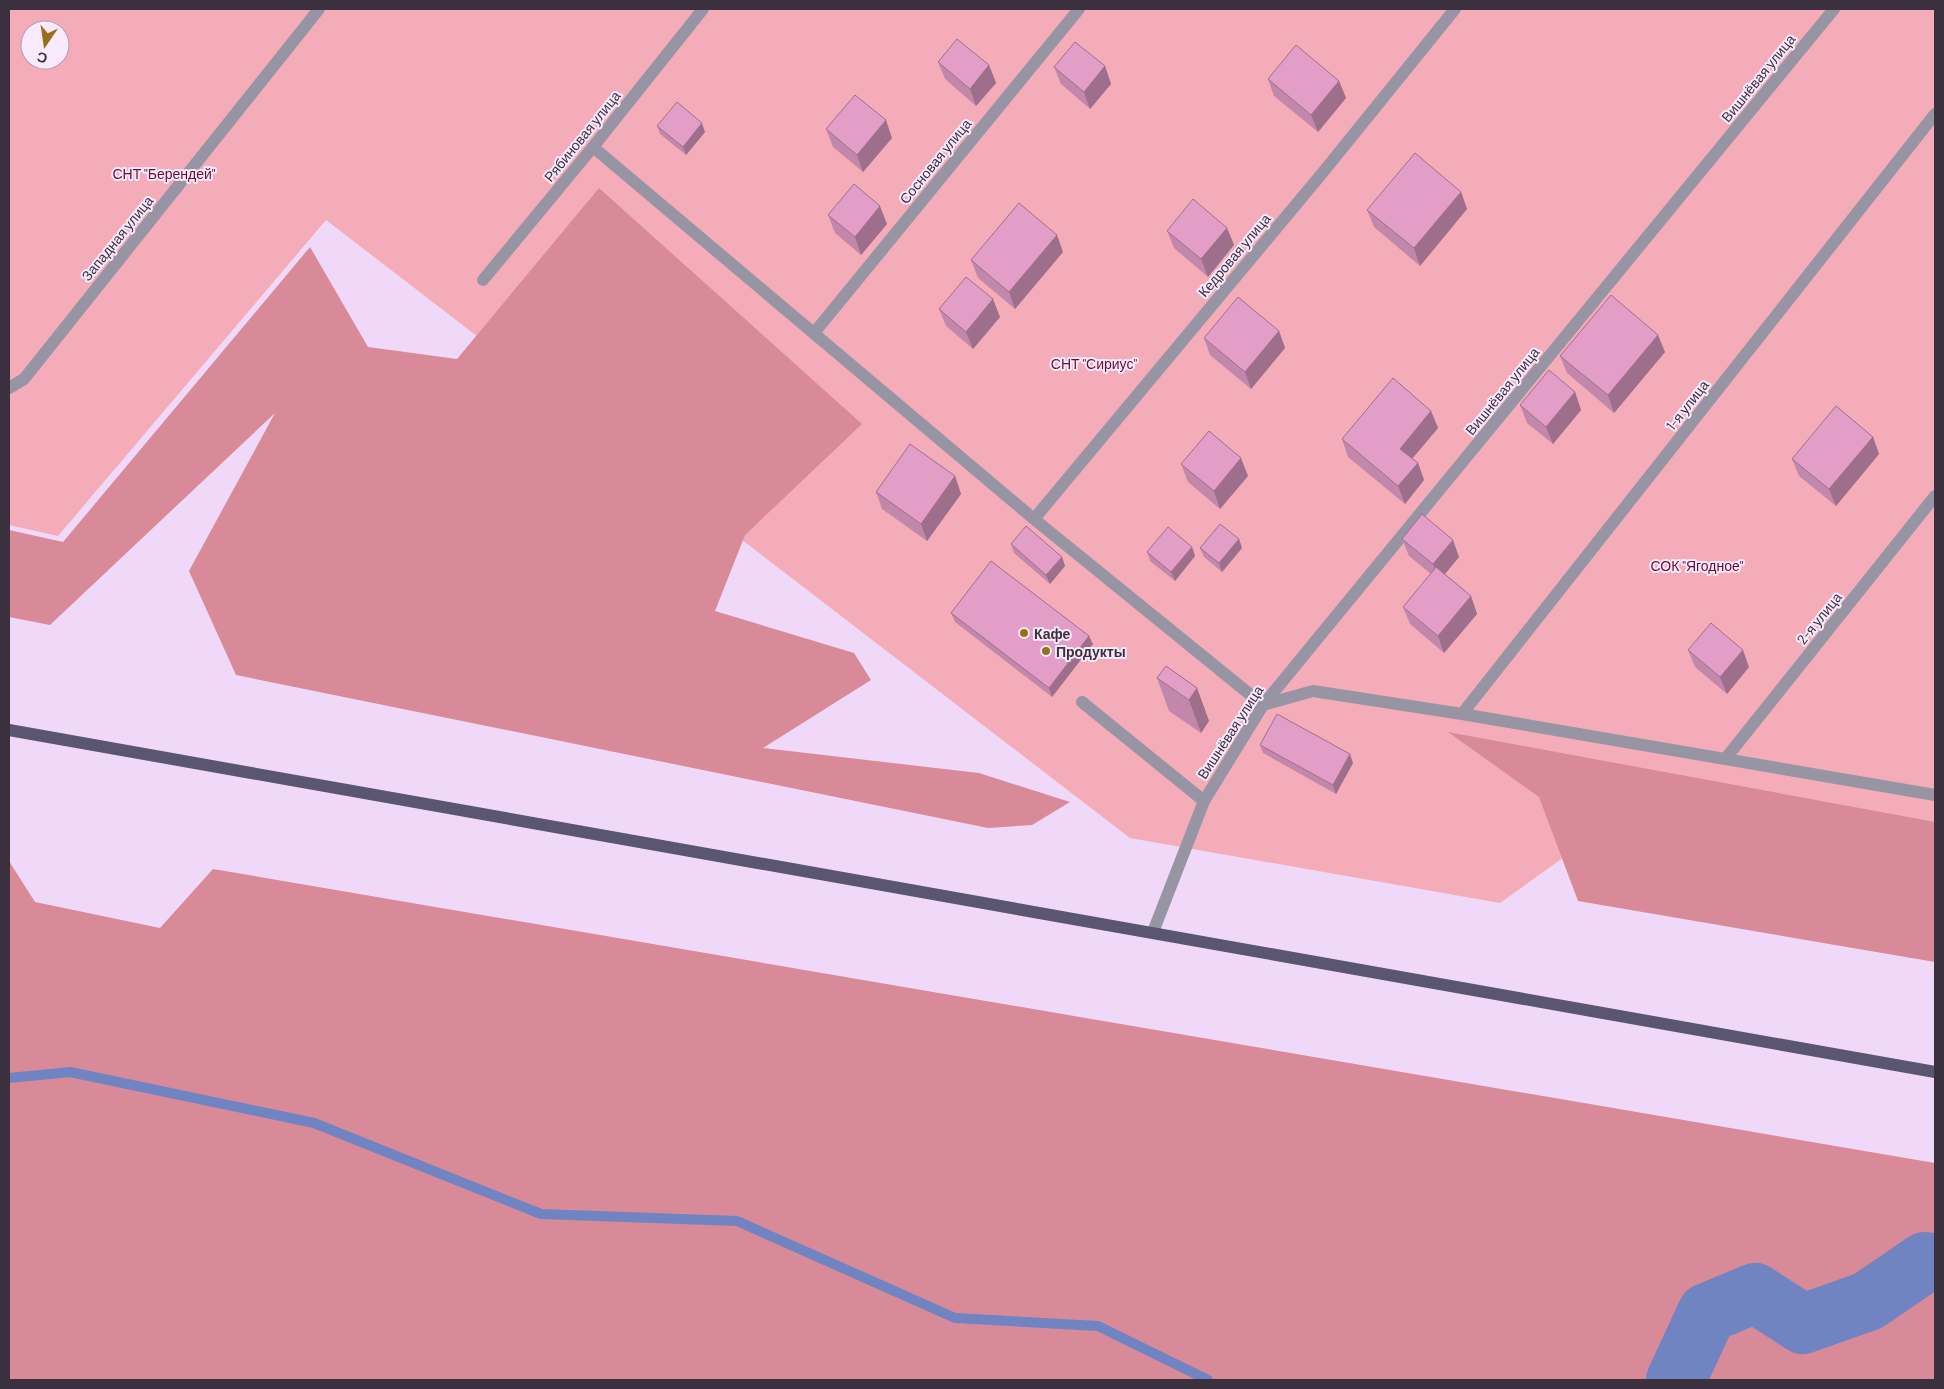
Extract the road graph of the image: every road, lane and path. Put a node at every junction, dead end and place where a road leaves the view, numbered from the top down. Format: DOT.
graph roads {
  1 [pos="319,9"];
  2 [pos="703,9"];
  3 [pos="1079,9"];
  4 [pos="1455,9"];
  5 [pos="1834,9"];
  6 [pos="1935,114"];
  7 [pos="593,147"];
  8 [pos="483,280"];
  9 [pos="814,333"];
  10 [pos="9,388"];
  11 [pos="1935,496"];
  12 [pos="1034,519"];
  13 [pos="1082,702"];
  14 [pos="1262,705"];
  15 [pos="1462,714"];
  16 [pos="9,730"];
  17 [pos="1726,758"];
  18 [pos="1935,795"];
  19 [pos="1204,801"];
  20 [pos="1153,932"];
  21 [pos="1935,1072"];
  1 -- 10 [label="street, Западная улица"];
  2 -- 7 [label="street, Рябиновая улица"];
  3 -- 9 [label="street, Сосновая улица"];
  4 -- 12 [label="street, Кедровая улица"];
  5 -- 14 [label="street, Вишнёвая улица"];
  6 -- 15 [label="street, 1-я улица"];
  7 -- 8 [label="street, Рябиновая улица"];
  7 -- 9 [label="street"];
  9 -- 12 [label="street"];
  11 -- 17 [label="street, 2-я улица"];
  12 -- 14 [label="street"];
  13 -- 19 [label="street"];
  14 -- 15 [label="street"];
  14 -- 19 [label="street, Вишнёвая улица"];
  15 -- 17 [label="street"];
  16 -- 20 [label="main road"];
  17 -- 18 [label="street"];
  19 -- 20 [label="street, Вишнёвая улица"];
  20 -- 21 [label="main road"];
}
